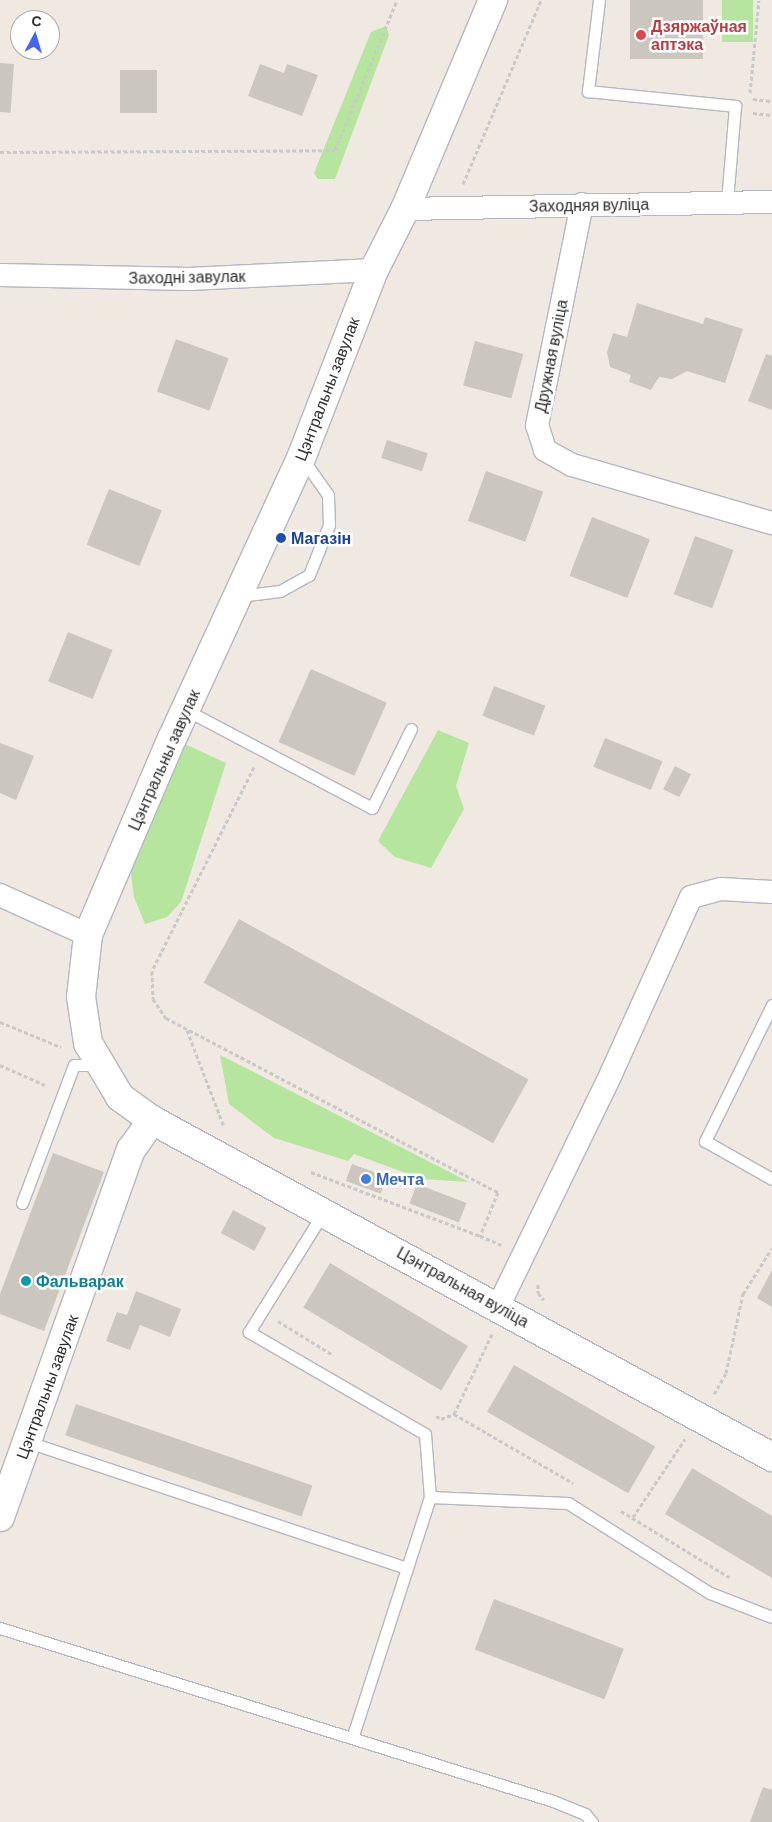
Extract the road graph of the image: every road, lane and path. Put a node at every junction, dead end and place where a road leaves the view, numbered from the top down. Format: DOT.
graph roads {
  1 [pos="397,0"];
  2 [pos="493,0"];
  3 [pos="541,0"];
  4 [pos="599,0"];
  5 [pos="759,0"];
  6 [pos="772,101"];
  7 [pos="0,152"];
  8 [pos="727,202"];
  9 [pos="772,202"];
  10 [pos="582,204"];
  11 [pos="405,209"];
  12 [pos="452,209"];
  13 [pos="374,270"];
  14 [pos="0,275"];
  15 [pos="301,458"];
  16 [pos="772,523"];
  17 [pos="239,596"];
  18 [pos="186,710"];
  19 [pos="411,729"];
  20 [pos="261,750"];
  21 [pos="772,892"];
  22 [pos="0,895"];
  23 [pos="88,935"];
  24 [pos="772,1005"];
  25 [pos="0,1022"];
  26 [pos="0,1065"];
  27 [pos="86,1065"];
  28 [pos="63,1094"];
  29 [pos="152,1120"];
  30 [pos="307,1171"];
  31 [pos="772,1179"];
  32 [pos="22,1203"];
  33 [pos="324,1211"];
  34 [pos="480,1236"];
  35 [pos="524,1256"];
  36 [pos="548,1305"];
  37 [pos="277,1315"];
  38 [pos="497,1317"];
  39 [pos="339,1359"];
  40 [pos="704,1392"];
  41 [pos="721,1402"];
  42 [pos="433,1414"];
  43 [pos="454,1414"];
  44 [pos="28,1442"];
  45 [pos="772,1457"];
  46 [pos="582,1488"];
  47 [pos="430,1497"];
  48 [pos="616,1508"];
  49 [pos="0,1517"];
  50 [pos="407,1568"];
  51 [pos="731,1579"];
  52 [pos="772,1617"];
  53 [pos="0,1628"];
  54 [pos="353,1736"];
  55 [pos="592,1822"];
  1 -- 7 [label="path"];
  2 -- 11 [label="street, Цэнтральны завулак"];
  3 -- 12 [label="path"];
  4 -- 8 [label="lane"];
  5 -- 6 [label="path"];
  8 -- 9 [label="street, Заходняя вуліца"];
  8 -- 10 [label="street, Заходняя вуліца"];
  10 -- 12 [label="street, Заходняя вуліца"];
  10 -- 16 [label="street, Дружная вуліца"];
  11 -- 12 [label="street, Заходняя вуліца"];
  11 -- 13 [label="street, Цэнтральны завулак"];
  13 -- 14 [label="street, Заходні завулак"];
  13 -- 15 [label="street, Цэнтральны завулак"];
  15 -- 17 [label="street, Цэнтральны завулак"];
  15 -- 17 [label="lane"];
  17 -- 18 [label="street, Цэнтральны завулак"];
  18 -- 20 [label="lane"];
  18 -- 23 [label="street, Цэнтральны завулак"];
  19 -- 20 [label="lane"];
  20 -- 34 [label="path"];
  21 -- 35 [label="street"];
  22 -- 23 [label="street"];
  23 -- 27 [label="street, Цэнтральны завулак"];
  24 -- 31 [label="lane"];
  25 -- 27 [label="path"];
  26 -- 28 [label="path"];
  27 -- 28 [label="lane"];
  27 -- 29 [label="street, Цэнтральны завулак"];
  28 -- 32 [label="lane"];
  29 -- 33 [label="street, Цэнтральная вуліца"];
  29 -- 44 [label="street, Цэнтральны завулак"];
  30 -- 34 [label="path"];
  33 -- 38 [label="street, Цэнтральная вуліца"];
  33 -- 47 [label="lane"];
  34 -- 35 [label="path"];
  35 -- 36 [label="path"];
  35 -- 38 [label="street"];
  37 -- 39 [label="path"];
  38 -- 43 [label="path"];
  38 -- 45 [label="street, Цэнтральная вуліца"];
  40 -- 41 [label="path"];
  42 -- 43 [label="path"];
  43 -- 46 [label="path"];
  44 -- 49 [label="street, Цэнтральны завулак"];
  44 -- 50 [label="lane"];
  47 -- 50 [label="lane"];
  47 -- 52 [label="lane"];
  48 -- 51 [label="path"];
  50 -- 54 [label="lane"];
  53 -- 54 [label="lane"];
  54 -- 55 [label="lane"];
}
